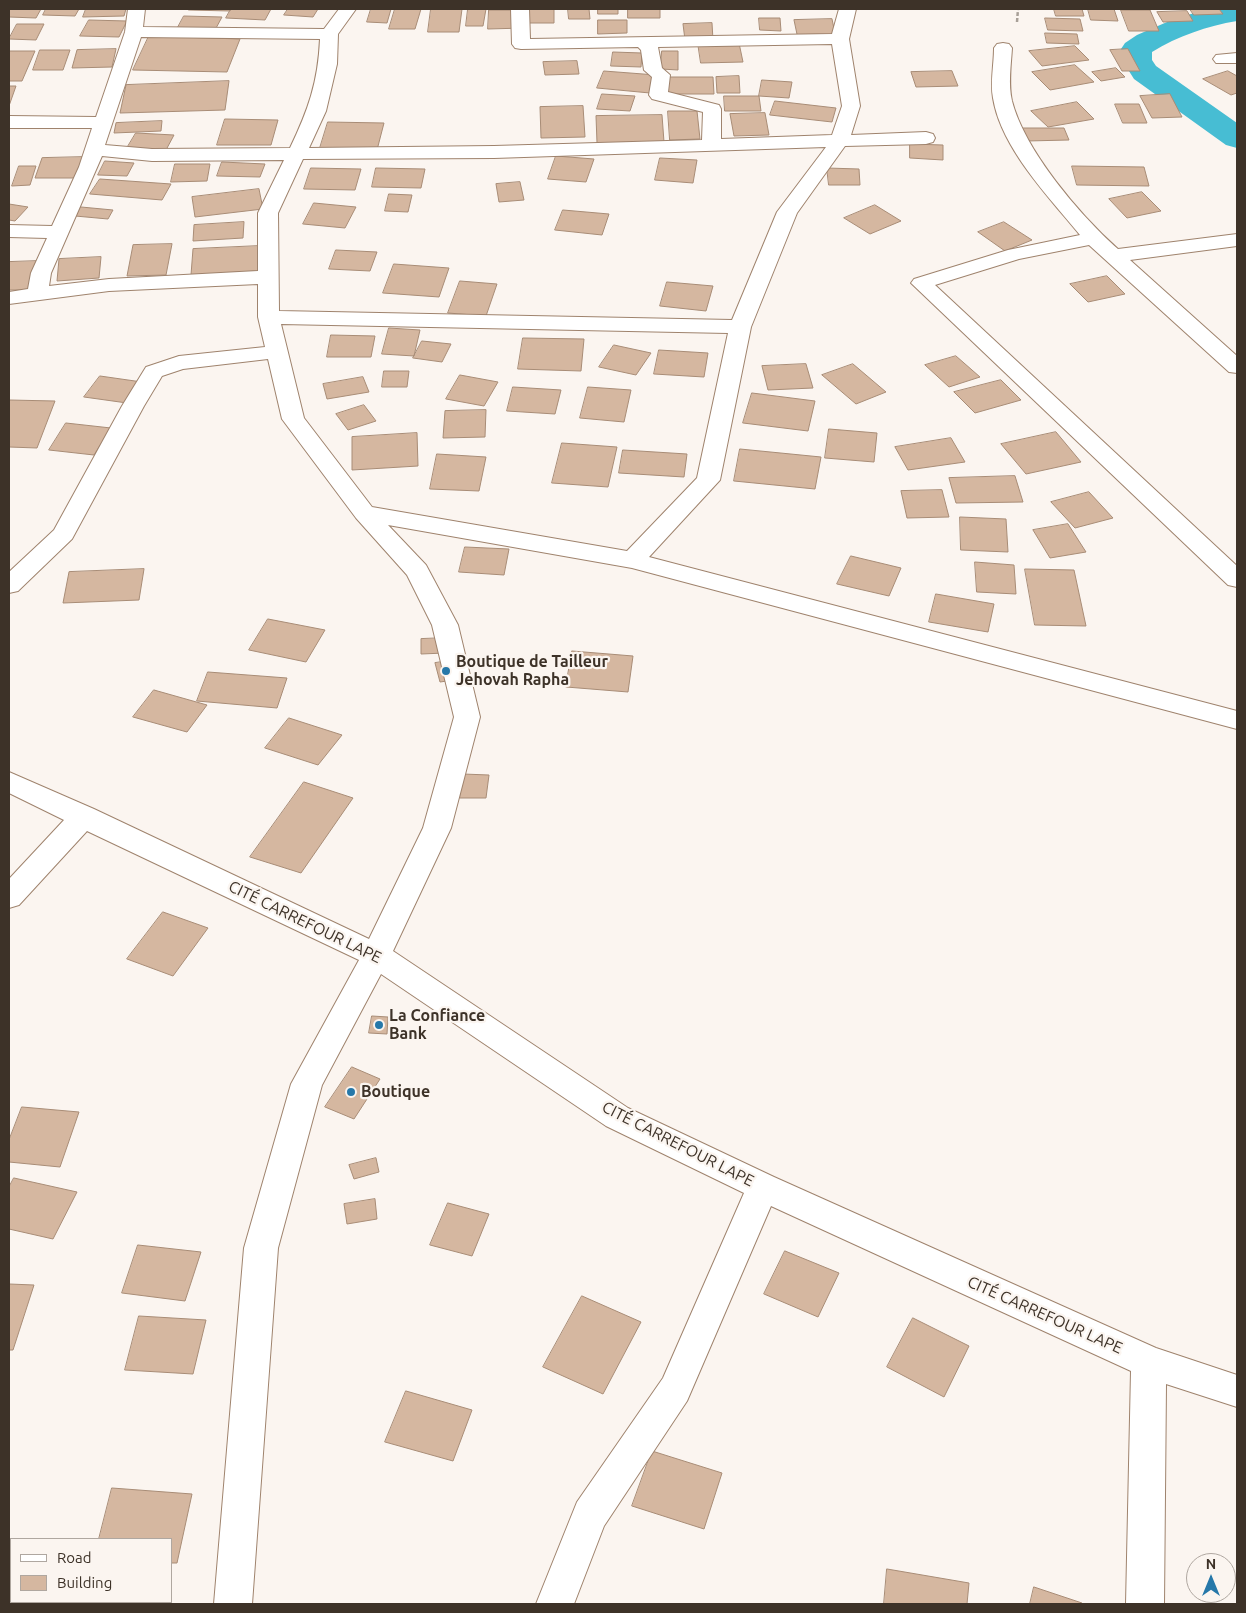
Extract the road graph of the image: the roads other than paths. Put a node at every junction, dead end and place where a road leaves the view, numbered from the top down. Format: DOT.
graph roads {
  1 [pos="137,9"];
  2 [pos="348,9"];
  3 [pos="520,9"];
  4 [pos="847,9"];
  5 [pos="134,32"];
  6 [pos="329,34"];
  7 [pos="840,39"];
  8 [pos="642,42"];
  9 [pos="1003,48"];
  10 [pos="9,122"];
  11 [pos="102,123"];
  12 [pos="926,138"];
  13 [pos="839,142"];
  14 [pos="711,145"];
  15 [pos="94,150"];
  16 [pos="296,154"];
  17 [pos="9,231"];
  18 [pos="60,232"];
  19 [pos="1093,238"];
  20 [pos="1237,240"];
  21 [pos="1114,256"];
  22 [pos="269,277"];
  23 [pos="38,294"];
  24 [pos="9,298"];
  25 [pos="269,317"];
  26 [pos="740,327"];
  27 [pos="276,352"];
  28 [pos="1237,368"];
  29 [pos="364,513"];
  30 [pos="632,560"];
  31 [pos="1237,580"];
  32 [pos="9,586"];
  33 [pos="1237,720"];
  34 [pos="9,782"];
  35 [pos="84,816"];
  36 [pos="9,897"];
  37 [pos="376,955"];
  38 [pos="763,1187"];
  39 [pos="1149,1362"];
  40 [pos="1237,1391"];
  41 [pos="233,1604"];
  42 [pos="555,1604"];
  43 [pos="1145,1604"];
  1 -- 5 [label="street"];
  2 -- 6 [label="street"];
  3 -- 8 [label="street"];
  4 -- 7 [label="street"];
  5 -- 6 [label="street"];
  5 -- 11 [label="street"];
  6 -- 16 [label="street"];
  7 -- 8 [label="street"];
  7 -- 13 [label="street"];
  8 -- 14 [label="street"];
  9 -- 19 [label="street"];
  10 -- 11 [label="street"];
  11 -- 15 [label="street"];
  12 -- 13 [label="street"];
  13 -- 14 [label="street"];
  13 -- 26 [label="street"];
  14 -- 16 [label="street"];
  15 -- 16 [label="street"];
  15 -- 18 [label="street"];
  16 -- 22 [label="street"];
  17 -- 18 [label="street"];
  18 -- 23 [label="street"];
  19 -- 21 [label="street"];
  19 -- 31 [label="street"];
  20 -- 21 [label="street"];
  21 -- 28 [label="street"];
  22 -- 23 [label="street"];
  22 -- 25 [label="street"];
  23 -- 24 [label="street"];
  25 -- 26 [label="street"];
  25 -- 27 [label="street"];
  26 -- 30 [label="street"];
  27 -- 29 [label="street"];
  27 -- 32 [label="street"];
  29 -- 30 [label="street"];
  29 -- 37 [label="street"];
  30 -- 33 [label="street"];
  34 -- 35 [label="street, CITÉ CARREFOUR LAPE"];
  35 -- 36 [label="street"];
  35 -- 37 [label="street, CITÉ CARREFOUR LAPE"];
  37 -- 38 [label="street, CITÉ CARREFOUR LAPE"];
  37 -- 41 [label="street"];
  38 -- 39 [label="street, CITÉ CARREFOUR LAPE"];
  38 -- 42 [label="street"];
  39 -- 40 [label="street, CITÉ CARREFOUR LAPE"];
  39 -- 43 [label="street"];
}
